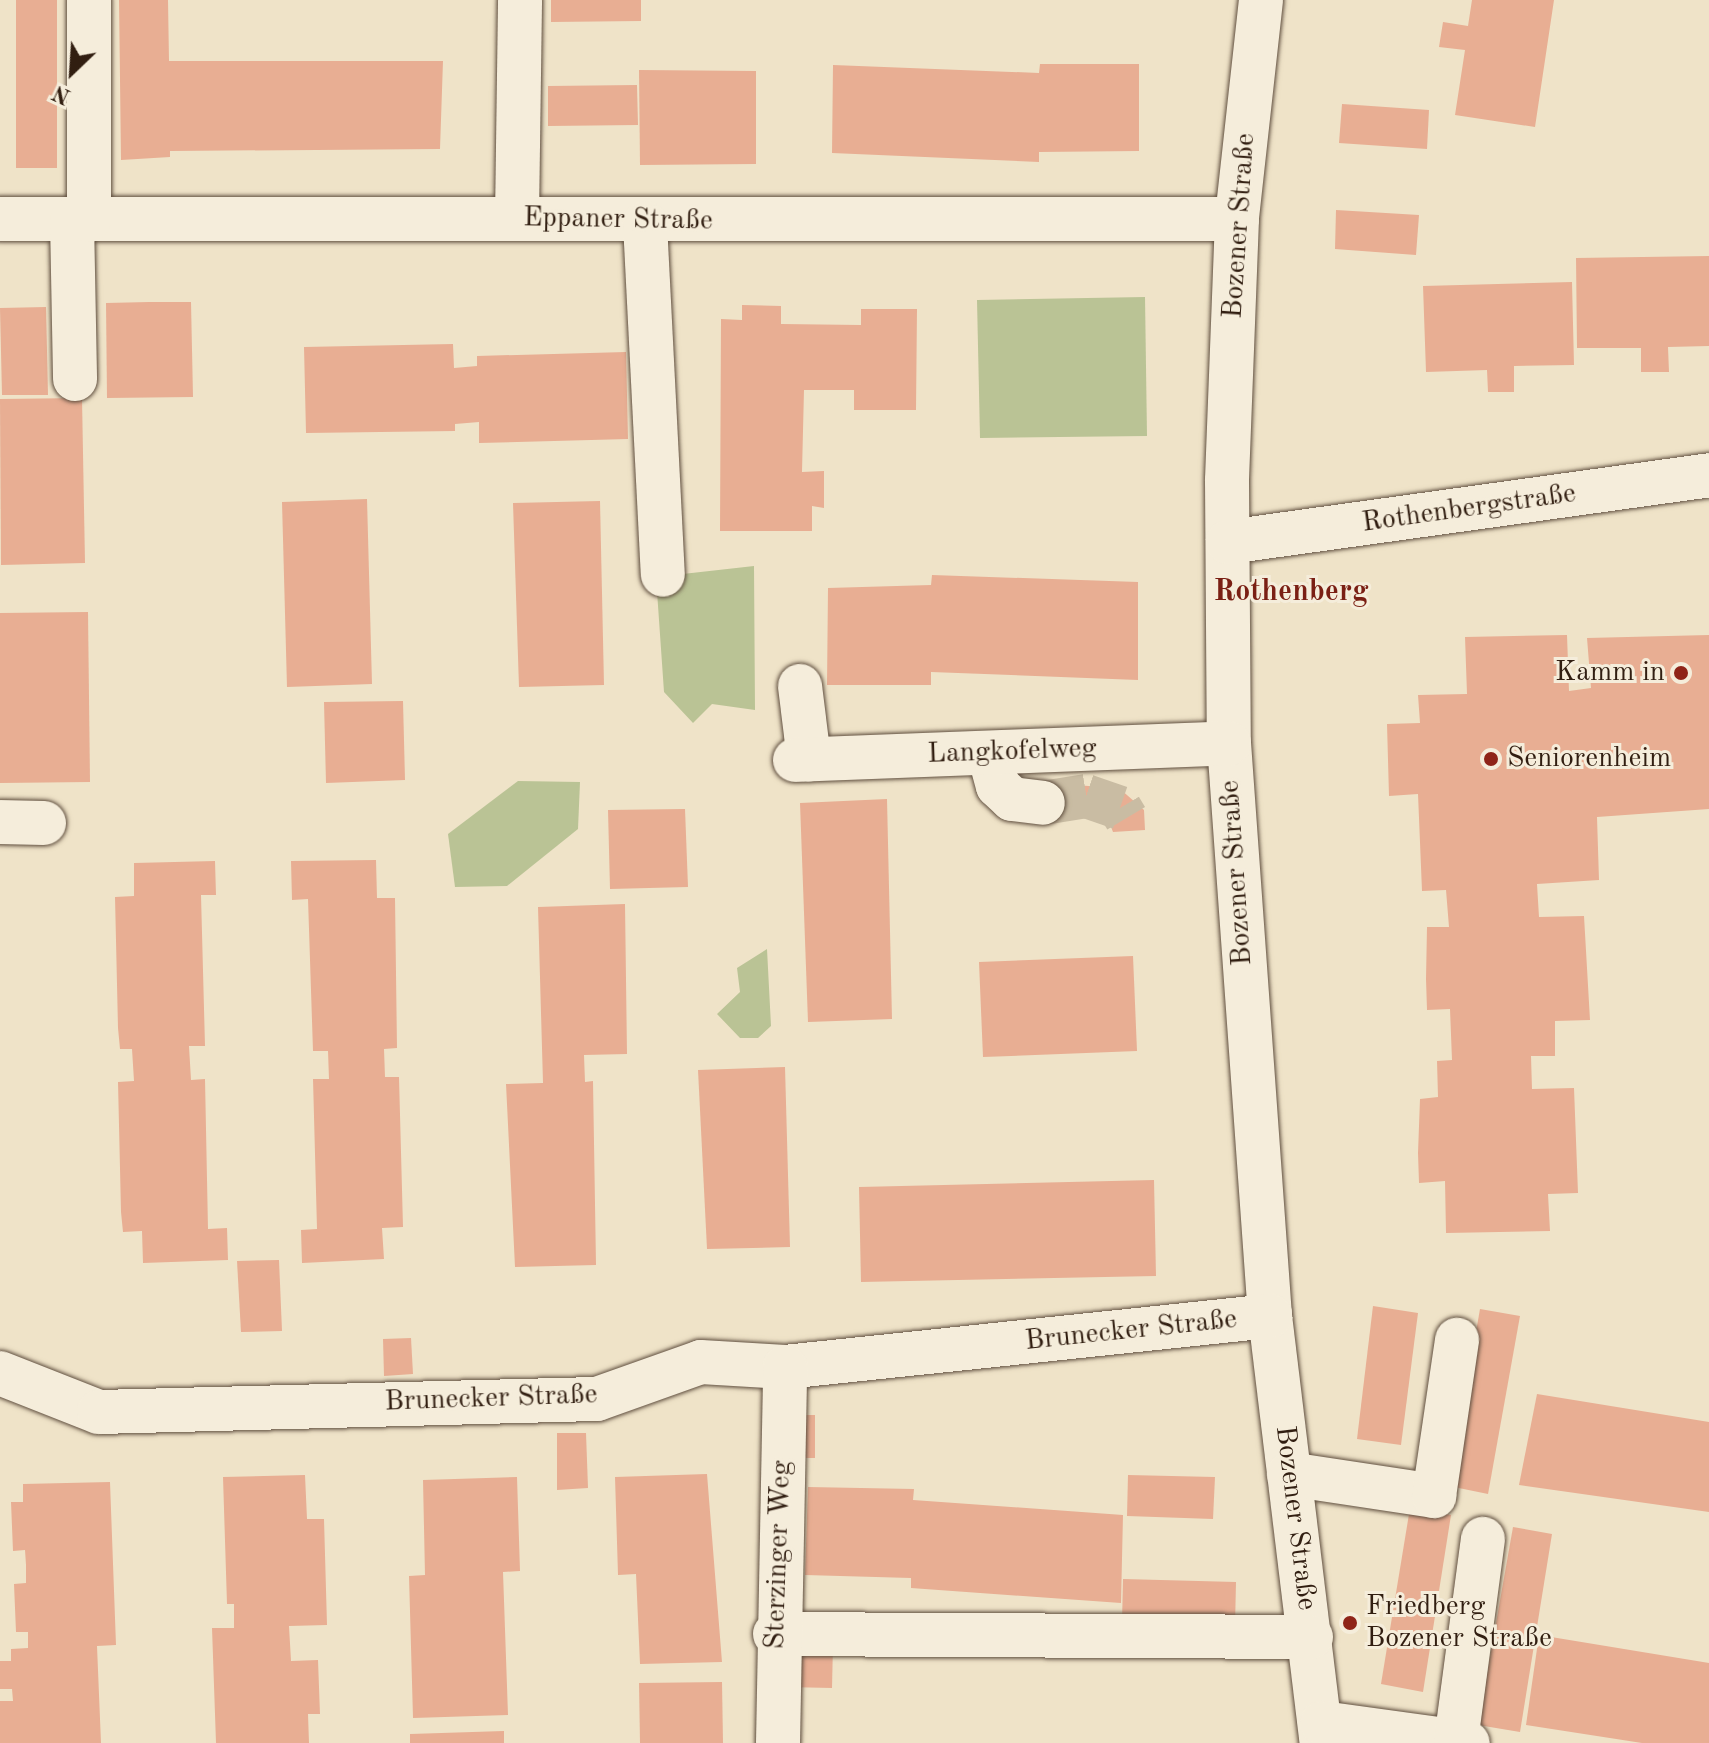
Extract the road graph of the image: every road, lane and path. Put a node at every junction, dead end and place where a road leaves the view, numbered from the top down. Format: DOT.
graph roads {
  1 [pos="89,0"];
  2 [pos="520,0"];
  3 [pos="1261,0"];
  4 [pos="517,218"];
  5 [pos="0,219"];
  6 [pos="1237,219"];
  7 [pos="80,220"];
  8 [pos="645,223"];
  9 [pos="75,379"];
  10 [pos="1709,475"];
  11 [pos="1228,542"];
  12 [pos="663,575"];
  13 [pos="800,686"];
  14 [pos="1229,743"];
  15 [pos="989,753"];
  16 [pos="1043,803"];
  17 [pos="0,822"];
  18 [pos="44,823"];
  19 [pos="1270,1316"];
  20 [pos="1457,1340"];
  21 [pos="785,1367"];
  22 [pos="0,1373"];
  23 [pos="1289,1474"];
  24 [pos="1483,1539"];
  25 [pos="775,1634"];
  26 [pos="1311,1637"];
  27 [pos="1322,1733"];
  28 [pos="1462,1742"];
  29 [pos="778,1743"];
  1 -- 7 [label="street"];
  2 -- 4 [label="street"];
  3 -- 6 [label="street, Bozener Straße"];
  4 -- 7 [label="street, Eppaner Straße"];
  4 -- 8 [label="street, Eppaner Straße"];
  5 -- 7 [label="street, Eppaner Straße"];
  6 -- 8 [label="street, Eppaner Straße"];
  6 -- 11 [label="street, Bozener Straße"];
  7 -- 9 [label="street"];
  8 -- 12 [label="street"];
  10 -- 11 [label="street, Rothenbergstraße"];
  11 -- 14 [label="street, Bozener Straße"];
  13 -- 15 [label="street, Langkofelweg"];
  14 -- 15 [label="street, Langkofelweg"];
  14 -- 19 [label="street, Bozener Straße"];
  15 -- 16 [label="street"];
  17 -- 18 [label="street"];
  19 -- 21 [label="street, Brunecker Straße"];
  19 -- 23 [label="street, Bozener Straße"];
  20 -- 23 [label="street"];
  21 -- 22 [label="street, Brunecker Straße"];
  21 -- 25 [label="street, Sterzinger Weg"];
  23 -- 26 [label="street, Bozener Straße"];
  24 -- 28 [label="street"];
  25 -- 26 [label="street"];
  25 -- 29 [label="street, Sterzinger Weg"];
  26 -- 27 [label="street, Bozener Straße"];
  27 -- 28 [label="street"];
}
